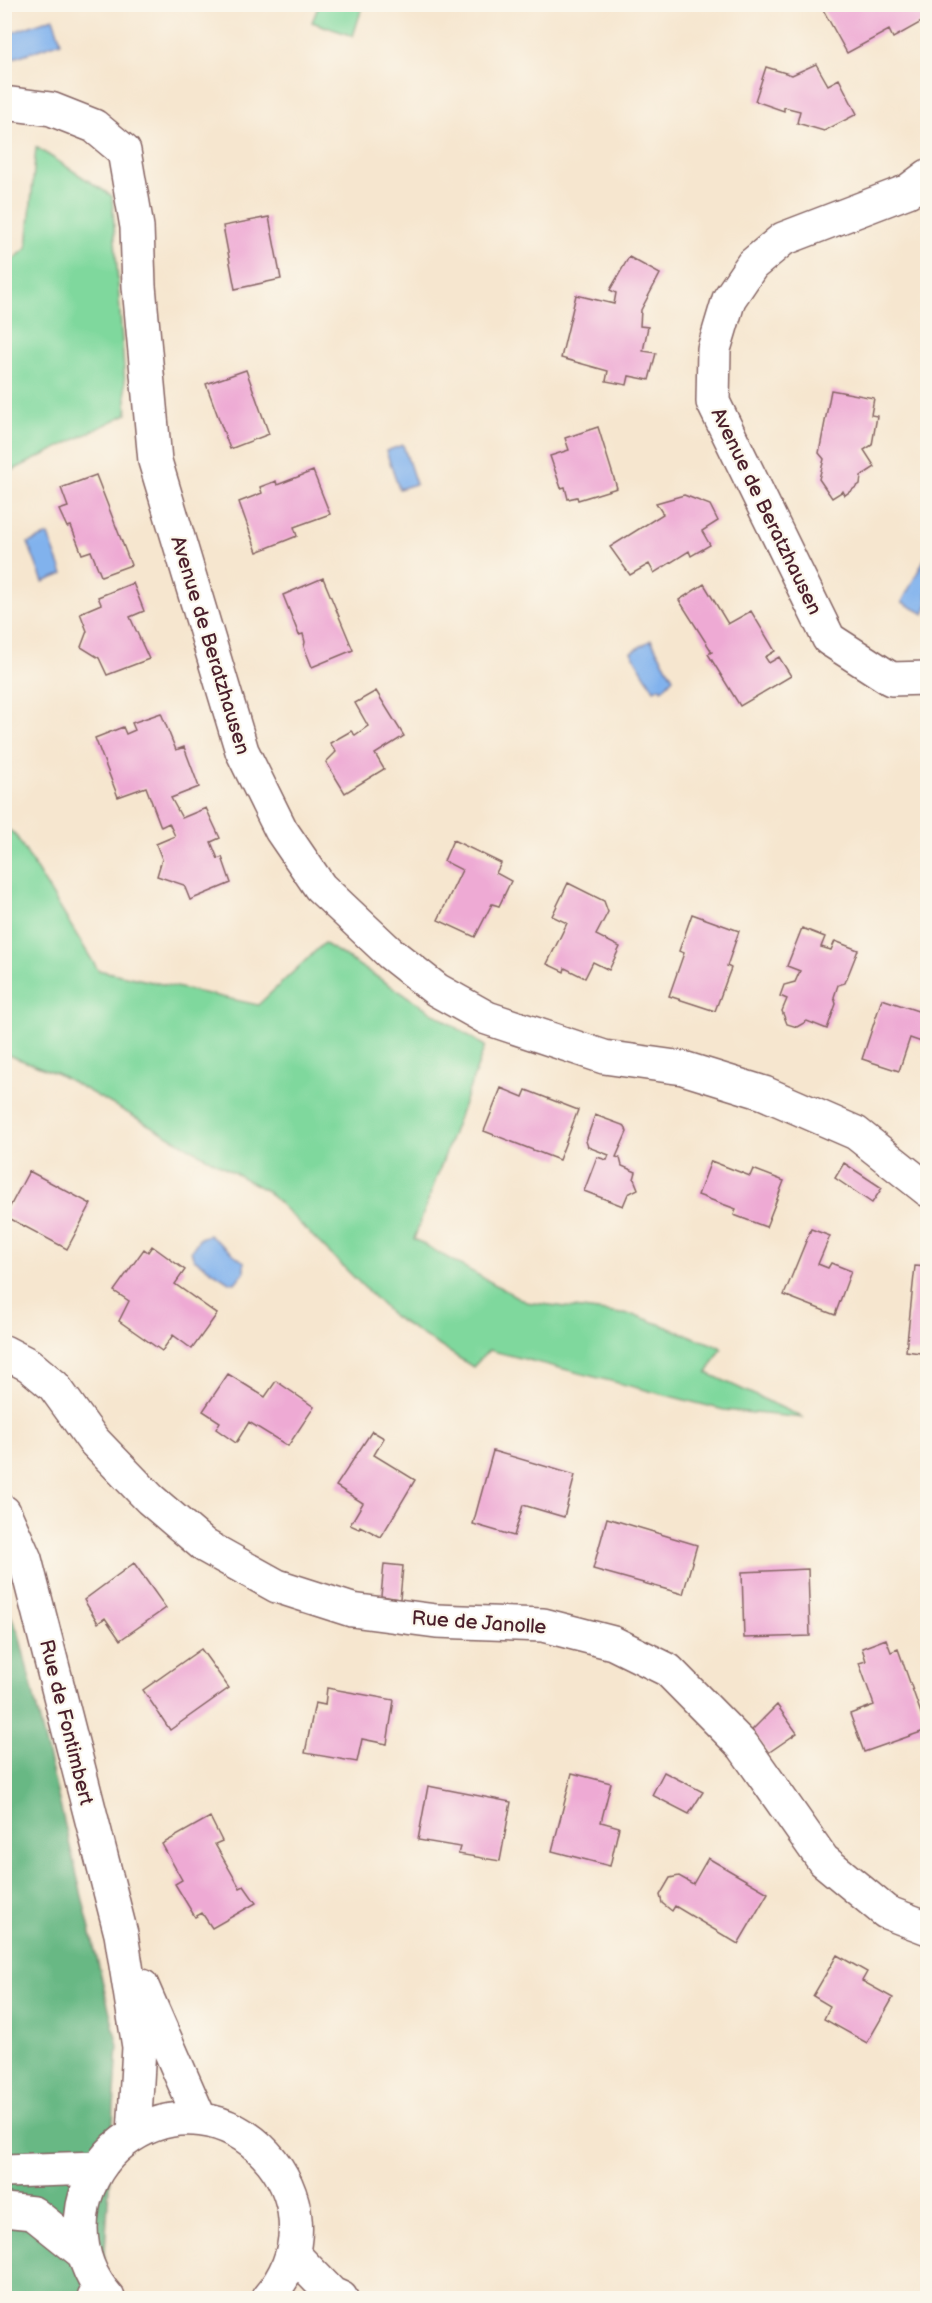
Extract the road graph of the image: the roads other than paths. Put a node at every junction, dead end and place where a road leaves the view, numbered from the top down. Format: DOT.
graph roads {
  1 [pos="4,103"];
  2 [pos="927,176"];
  3 [pos="927,678"];
  4 [pos="927,1190"];
  5 [pos="4,1352"];
  6 [pos="4,1512"];
  7 [pos="927,1928"];
  8 [pos="121,1934"];
  9 [pos="200,2119"];
  10 [pos="134,2134"];
  11 [pos="98,2168"];
  12 [pos="4,2171"];
  13 [pos="4,2210"];
  14 [pos="83,2253"];
  15 [pos="293,2254"];
  16 [pos="101,2295"];
  17 [pos="268,2298"];
  18 [pos="341,2298"];
  1 -- 4 [label="main road, Avenue de Beratzhausen"];
  2 -- 3 [label="main road, Avenue de Beratzhausen"];
  5 -- 7 [label="main road, Rue de Janolle"];
  6 -- 8 [label="main road, Rue de Fontimbert"];
  8 -- 9 [label="main road, Rue de Fontimbert"];
  8 -- 10 [label="main road, Rue de Fontimbert"];
  9 -- 10 [label="main road"];
  9 -- 15 [label="main road"];
  10 -- 11 [label="main road"];
  11 -- 12 [label="main road"];
  11 -- 14 [label="main road"];
  13 -- 14 [label="main road"];
  14 -- 16 [label="main road"];
  15 -- 17 [label="main road"];
  15 -- 18 [label="main road"];
}
